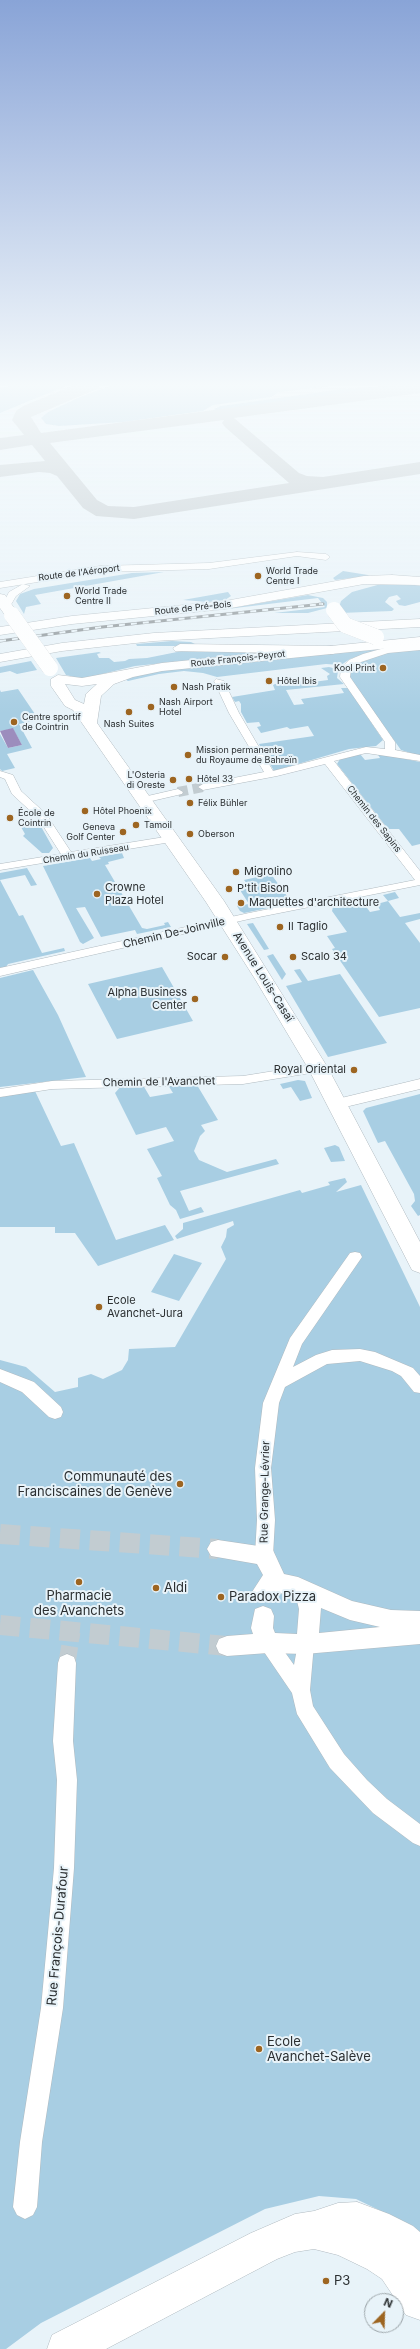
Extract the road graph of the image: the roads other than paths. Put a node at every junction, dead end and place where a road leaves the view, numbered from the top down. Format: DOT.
graph roads {
  1 [pos="326,556"];
  2 [pos="183,568"];
  3 [pos="384,579"];
  4 [pos="420,581"];
  5 [pos="0,585"];
  6 [pos="26,586"];
  7 [pos="0,589"];
  8 [pos="290,594"];
  9 [pos="5,606"];
  10 [pos="334,608"];
  11 [pos="420,615"];
  12 [pos="420,623"];
  13 [pos="0,631"];
  14 [pos="420,640"];
  15 [pos="420,647"];
  16 [pos="0,650"];
  17 [pos="333,650"];
  18 [pos="0,658"];
  19 [pos="0,662"];
  20 [pos="128,673"];
  21 [pos="54,674"];
  22 [pos="219,681"];
  23 [pos="90,724"];
  24 [pos="390,752"];
  25 [pos="420,758"];
  26 [pos="327,759"];
  27 [pos="0,774"];
  28 [pos="270,774"];
  29 [pos="203,787"];
  30 [pos="178,792"];
  31 [pos="143,800"];
  32 [pos="171,839"];
  33 [pos="68,856"];
  34 [pos="0,867"];
  35 [pos="420,878"];
  36 [pos="420,882"];
  37 [pos="228,920"];
  38 [pos="0,972"];
  39 [pos="318,1068"];
  40 [pos="420,1084"];
  41 [pos="0,1093"];
  42 [pos="337,1104"];
  43 [pos="355,1257"];
  44 [pos="420,1264"];
  45 [pos="0,1375"];
  46 [pos="278,1383"];
  47 [pos="420,1387"];
  48 [pos="54,1412"];
  49 [pos="218,1549"];
  50 [pos="264,1554"];
  51 [pos="282,1587"];
  52 [pos="263,1616"];
  53 [pos="420,1621"];
  54 [pos="420,1634"];
  55 [pos="268,1643"];
  56 [pos="305,1644"];
  57 [pos="226,1646"];
  58 [pos="67,1663"];
  59 [pos="301,1690"];
  60 [pos="420,1836"];
  61 [pos="25,2207"];
  62 [pos="314,2230"];
  63 [pos="420,2258"];
  64 [pos="420,2301"];
  65 [pos="83,2344"];
  1 -- 2 [label="street, Route de l'Aéroport"];
  2 -- 5 [label="street, Route de l'Aéroport"];
  2 -- 6 [label="street, Route de l'Aéroport"];
  3 -- 4 [label="main road"];
  3 -- 8 [label="main road, Route de Pré-Bois"];
  3 -- 10 [label="main road"];
  6 -- 7 [label="street, Route de l'Aéroport"];
  6 -- 9 [label="street, Route de l'Aéroport"];
  8 -- 10 [label="main road"];
  8 -- 13 [label="main road, Route de Pré-Bois"];
  9 -- 21 [label="main road, Avenue Louis-Casaï, bridge"];
  10 -- 14 [label="main road, bridge"];
  11 -- 16 [label="main road"];
  12 -- 18 [label="main road"];
  14 -- 17 [label="main road, Route François-Peyrot"];
  15 -- 24 [label="street"];
  17 -- 19 [label="main road"];
  17 -- 20 [label="main road, Route François-Peyrot"];
  20 -- 21 [label="main road"];
  20 -- 23 [label="main road, Route François-Peyrot"];
  21 -- 23 [label="main road, Avenue Louis-Casaï"];
  22 -- 28 [label="street"];
  23 -- 31 [label="main road, Avenue Louis-Casaï"];
  24 -- 25 [label="street"];
  24 -- 26 [label="street"];
  26 -- 28 [label="street"];
  26 -- 35 [label="street, Chemin des Sapins"];
  27 -- 33 [label="street"];
  28 -- 29 [label="street"];
  30 -- 31 [label="street"];
  31 -- 32 [label="main road, Avenue Louis-Casaï"];
  32 -- 33 [label="street, Chemin du Ruisseau"];
  32 -- 37 [label="main road, Avenue Louis-Casaï"];
  33 -- 34 [label="street, Chemin du Ruisseau"];
  36 -- 37 [label="street, Chemin De-Joinville"];
  37 -- 38 [label="street, Chemin De-Joinville"];
  37 -- 39 [label="main road, Avenue Louis-Casaï"];
  39 -- 41 [label="street, Chemin de l'Avanchet"];
  39 -- 42 [label="main road, Avenue Louis-Casaï"];
  40 -- 42 [label="street"];
  42 -- 44 [label="main road, Avenue Louis-Casaï"];
  43 -- 46 [label="street, Rue Grange-Lévrier"];
  45 -- 48 [label="street"];
  46 -- 47 [label="street"];
  46 -- 50 [label="street, Rue Grange-Lévrier"];
  49 -- 50 [label="street"];
  50 -- 51 [label="street"];
  51 -- 53 [label="street"];
  51 -- 56 [label="street"];
  52 -- 55 [label="street"];
  54 -- 56 [label="street"];
  55 -- 56 [label="street"];
  55 -- 57 [label="street"];
  55 -- 59 [label="street"];
  56 -- 59 [label="street"];
  58 -- 61 [label="street, Rue François-Durafour"];
  59 -- 60 [label="street"];
  62 -- 63 [label="main road"];
  62 -- 64 [label="main road"];
  62 -- 65 [label="main road"];
}
